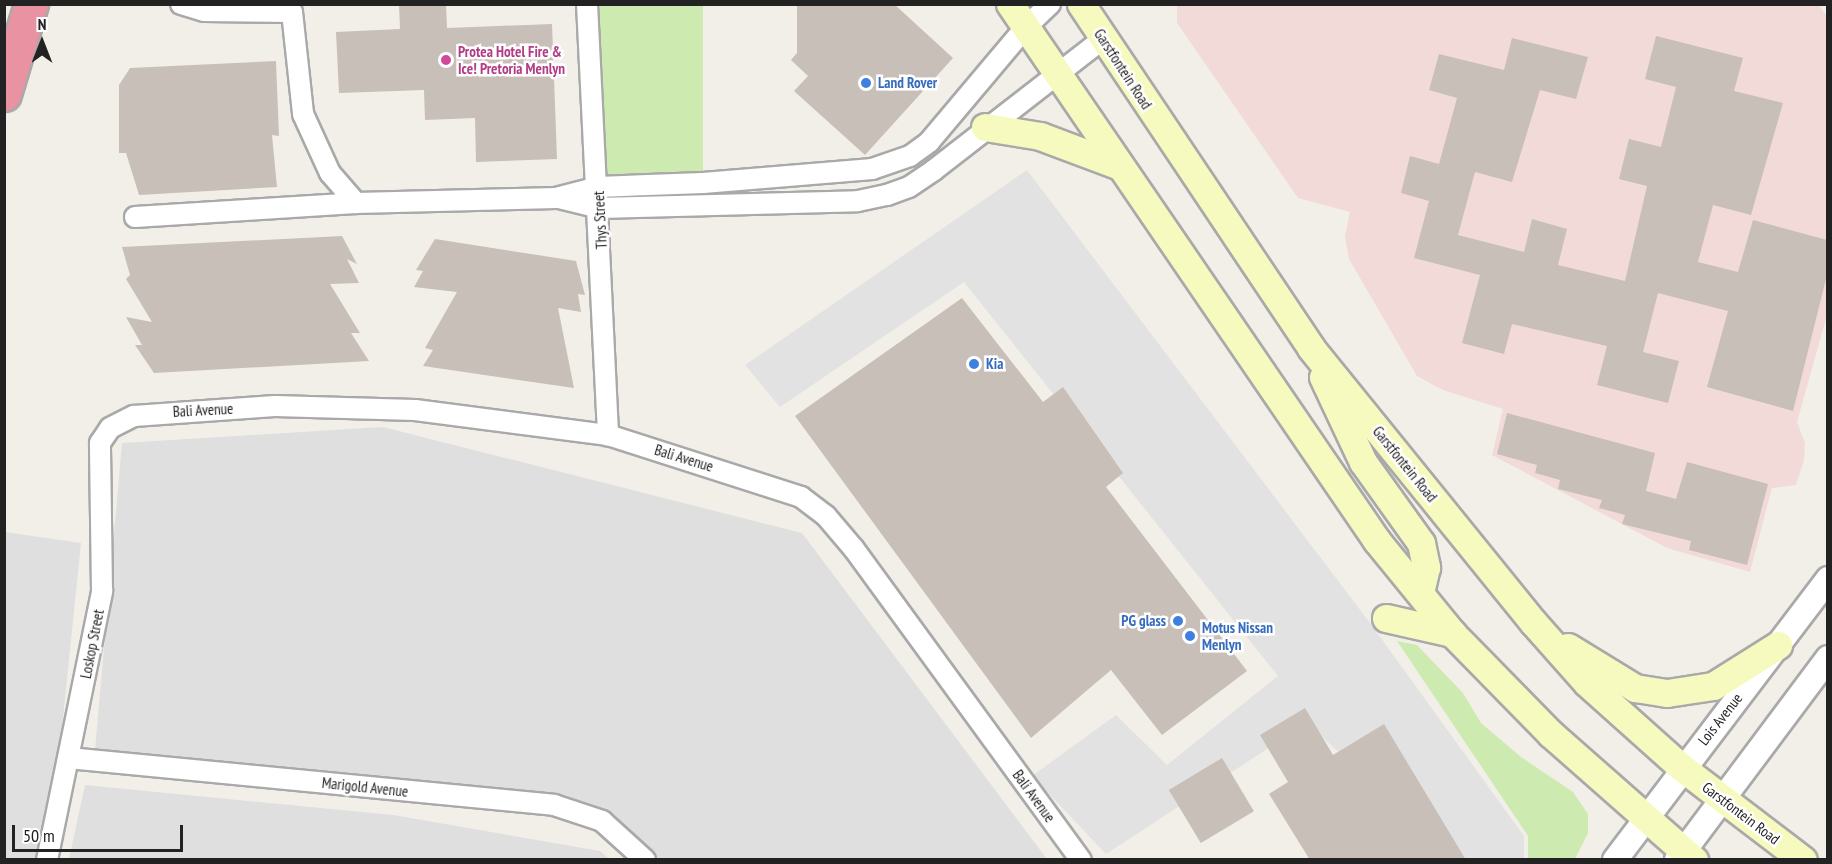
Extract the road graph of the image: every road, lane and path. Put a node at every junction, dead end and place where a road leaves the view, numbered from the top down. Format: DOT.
graph roads {
  1 [pos="31,4"];
  2 [pos="181,4"];
  3 [pos="587,4"];
  4 [pos="1010,4"];
  5 [pos="1050,4"];
  6 [pos="1081,4"];
  7 [pos="1025,28"];
  8 [pos="1103,39"];
  9 [pos="1056,76"];
  10 [pos="4,94"];
  11 [pos="985,127"];
  12 [pos="1117,165"];
  13 [pos="598,187"];
  14 [pos="556,198"];
  15 [pos="356,203"];
  16 [pos="599,208"];
  17 [pos="135,217"];
  18 [pos="1311,348"];
  19 [pos="110,428"];
  20 [pos="608,435"];
  21 [pos="1827,579"];
  22 [pos="1420,592"];
  23 [pos="1386,618"];
  24 [pos="1533,622"];
  25 [pos="1452,633"];
  26 [pos="1778,645"];
  27 [pos="1827,658"];
  28 [pos="68,758"];
  29 [pos="1681,767"];
  30 [pos="1723,798"];
  31 [pos="1644,818"];
  32 [pos="1685,857"];
  33 [pos="47,860"];
  34 [pos="645,860"];
  35 [pos="1081,860"];
  36 [pos="1615,860"];
  37 [pos="1803,860"];
  1 -- 10 [label="highway"];
  2 -- 15 [label="street"];
  3 -- 13 [label="street, Thys Street"];
  4 -- 7 [label="main road"];
  5 -- 7 [label="street"];
  6 -- 8 [label="main road, Garstfontein Road"];
  7 -- 9 [label="main road"];
  7 -- 13 [label="street"];
  8 -- 9 [label="street"];
  8 -- 18 [label="main road, Garstfontein Road"];
  9 -- 11 [label="street"];
  9 -- 12 [label="main road"];
  11 -- 12 [label="main road"];
  11 -- 16 [label="street"];
  12 -- 22 [label="main road"];
  13 -- 14 [label="street"];
  13 -- 16 [label="street, Thys Street"];
  14 -- 15 [label="street"];
  14 -- 16 [label="street"];
  15 -- 17 [label="street"];
  16 -- 20 [label="street, Thys Street"];
  18 -- 22 [label="main road"];
  18 -- 24 [label="main road, Garstfontein Road"];
  19 -- 20 [label="street, Bali Avenue"];
  19 -- 28 [label="street, Loskop Street"];
  20 -- 35 [label="street, Bali Avenue"];
  21 -- 26 [label="street, Lois Avenue"];
  22 -- 25 [label="main road"];
  23 -- 25 [label="main road"];
  24 -- 26 [label="main road"];
  24 -- 29 [label="main road, Garstfontein Road"];
  25 -- 31 [label="main road"];
  26 -- 29 [label="street, Lois Avenue"];
  27 -- 30 [label="street"];
  28 -- 33 [label="street, Loskop Street"];
  28 -- 34 [label="street, Marigold Avenue"];
  29 -- 30 [label="main road, Garstfontein Road"];
  29 -- 31 [label="street, Lois Avenue"];
  30 -- 32 [label="street"];
  30 -- 37 [label="main road, Garstfontein Road"];
  31 -- 32 [label="main road"];
  31 -- 36 [label="street, Lois Avenue"];
}
